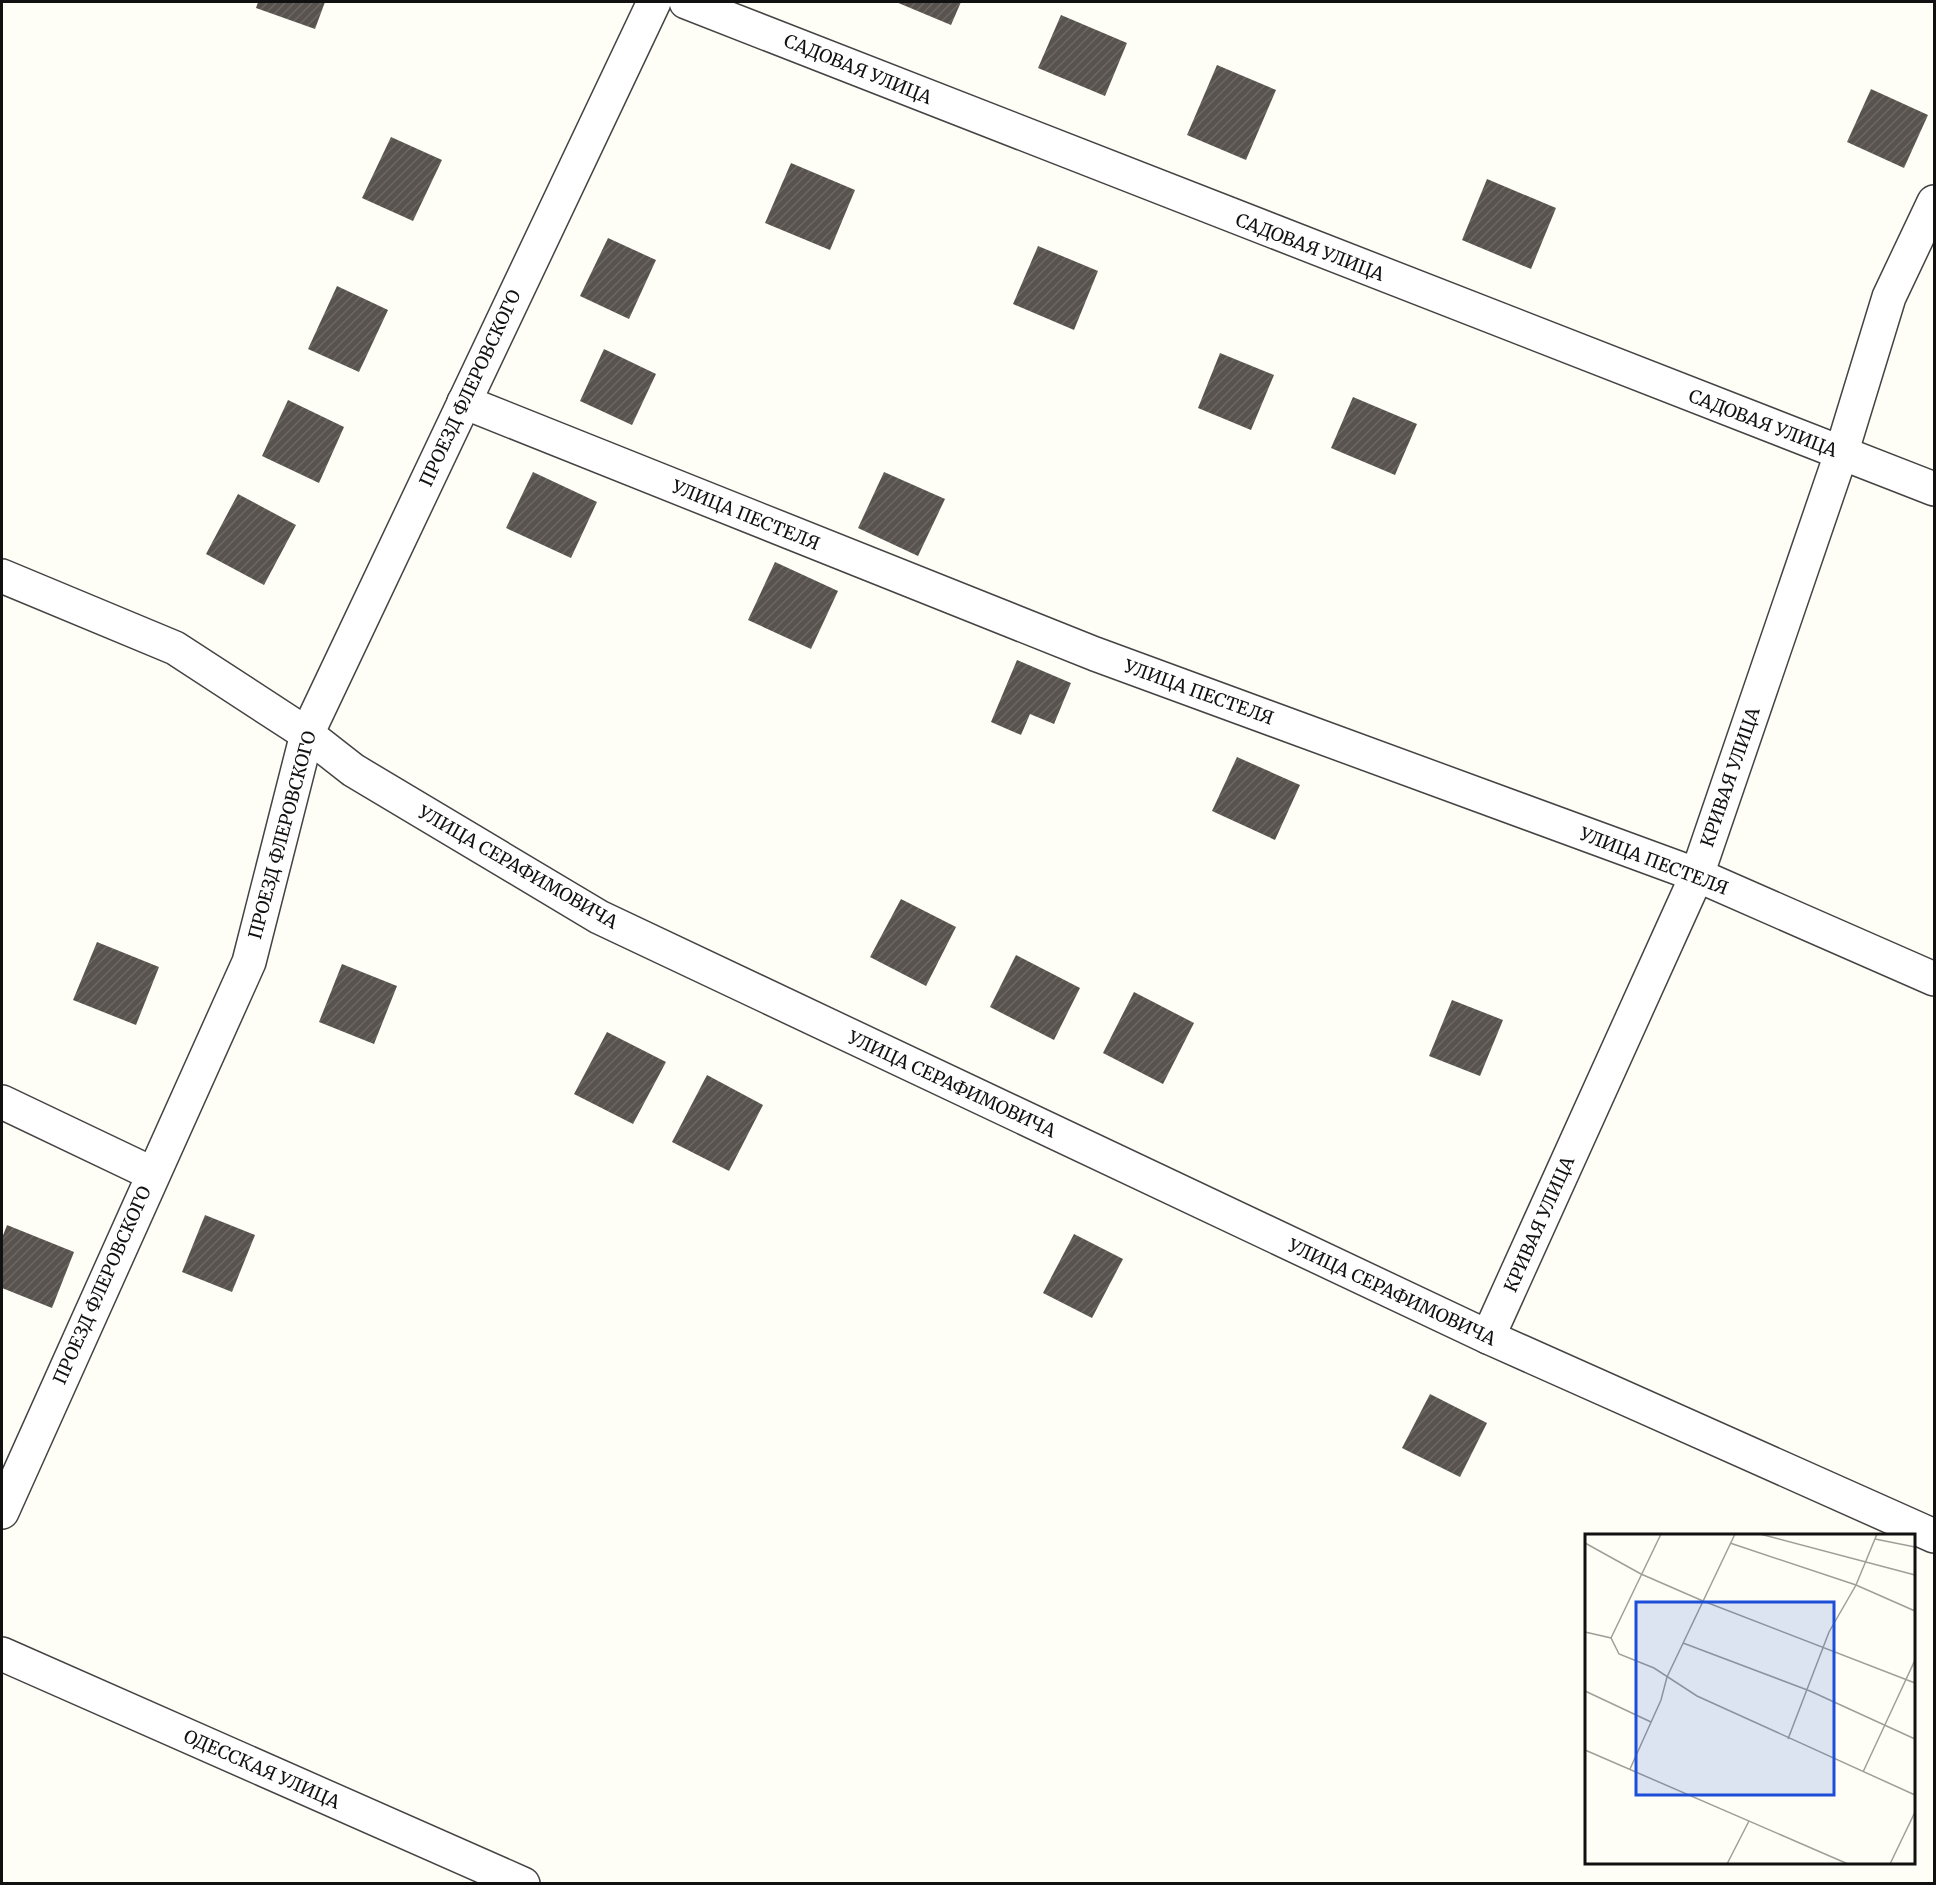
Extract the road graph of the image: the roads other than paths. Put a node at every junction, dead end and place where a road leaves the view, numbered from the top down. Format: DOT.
graph roads {
  1 [pos="654,2"];
  2 [pos="686,2"];
  3 [pos="1935,202"];
  4 [pos="464,402"];
  5 [pos="1842,454"];
  6 [pos="1935,489"];
  7 [pos="2,576"];
  8 [pos="307,734"];
  9 [pos="1697,875"];
  10 [pos="1935,979"];
  11 [pos="2,1102"];
  12 [pos="151,1173"];
  13 [pos="1488,1337"];
  14 [pos="2,1512"];
  15 [pos="1935,1536"];
  16 [pos="2,1654"];
  17 [pos="523,1884"];
  1 -- 4 [label="street, ПРОЕЗД ФЛЕРОВСКОГО"];
  2 -- 5 [label="street, САДОВАЯ УЛИЦА"];
  3 -- 5 [label="street, КРИВАЯ УЛИЦА"];
  4 -- 8 [label="street, ПРОЕЗД ФЛЕРОВСКОГО"];
  4 -- 9 [label="street, УЛИЦА ПЕСТЕЛЯ"];
  5 -- 6 [label="street, САДОВАЯ УЛИЦА"];
  5 -- 9 [label="street, КРИВАЯ УЛИЦА"];
  7 -- 8 [label="street, УЛИЦА СЕРАФИМОВИЧА"];
  8 -- 12 [label="street, ПРОЕЗД ФЛЕРОВСКОГО"];
  8 -- 13 [label="street, УЛИЦА СЕРАФИМОВИЧА"];
  9 -- 10 [label="street, УЛИЦА ПЕСТЕЛЯ"];
  9 -- 13 [label="street, КРИВАЯ УЛИЦА"];
  11 -- 12 [label="street"];
  12 -- 14 [label="street, ПРОЕЗД ФЛЕРОВСКОГО"];
  13 -- 15 [label="street, УЛИЦА СЕРАФИМОВИЧА"];
  16 -- 17 [label="street, ОДЕССКАЯ УЛИЦА"];
}
